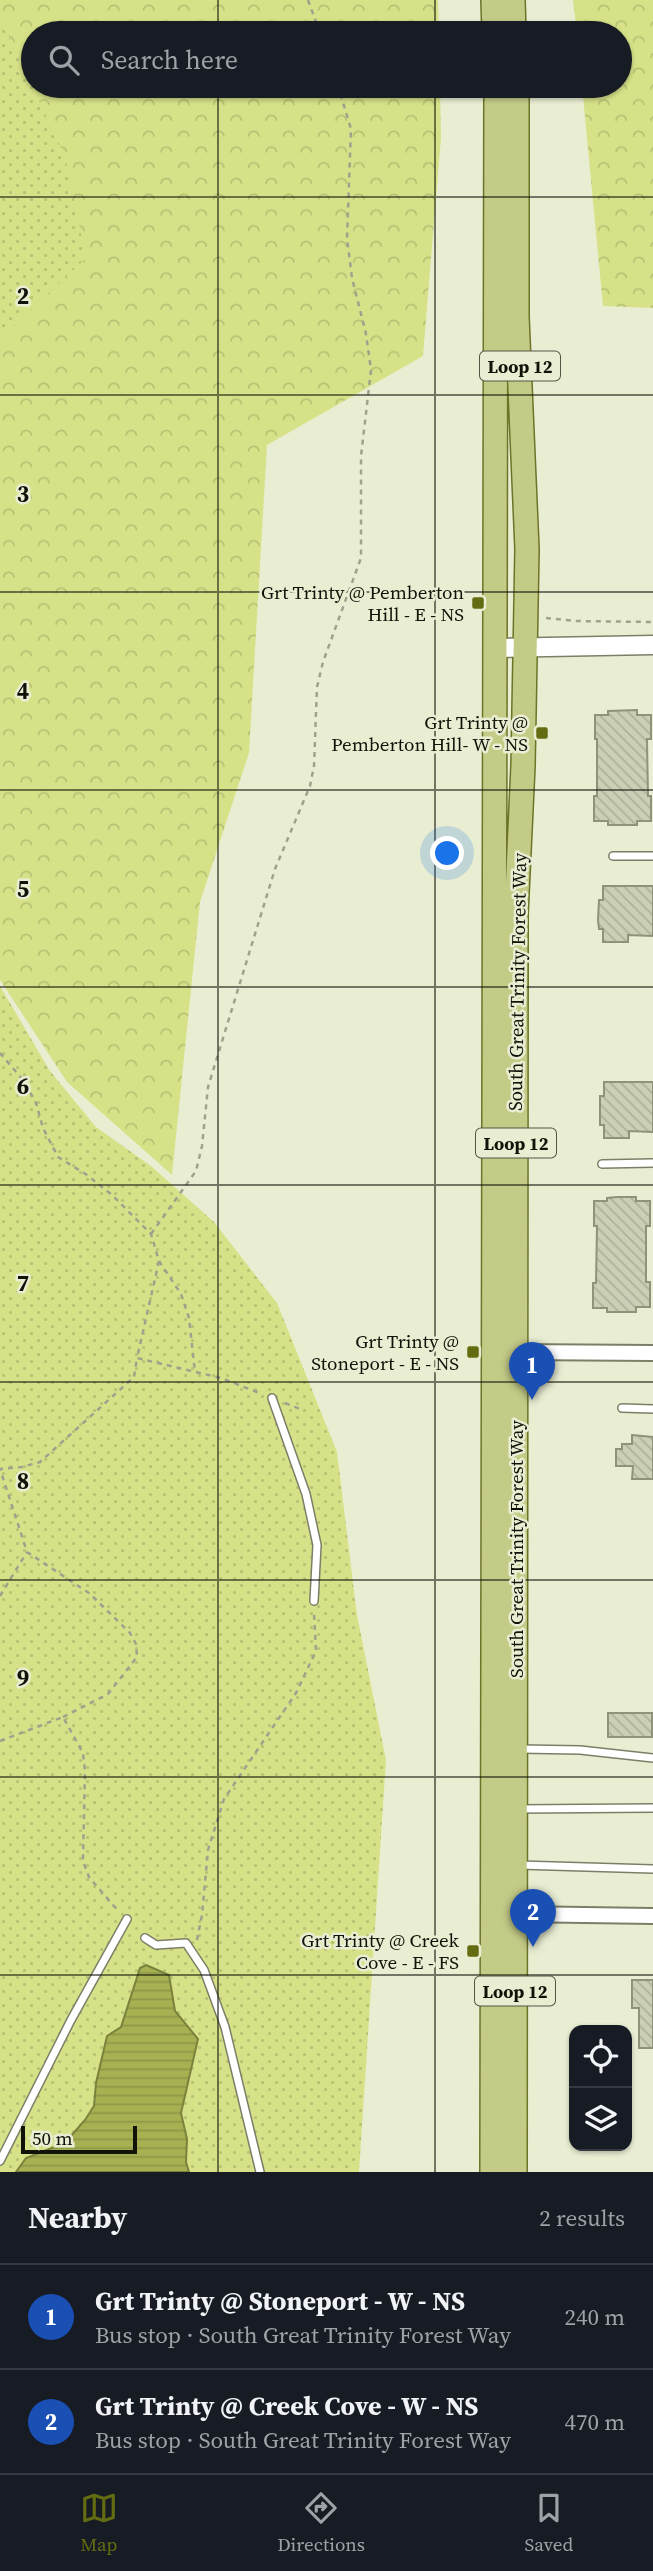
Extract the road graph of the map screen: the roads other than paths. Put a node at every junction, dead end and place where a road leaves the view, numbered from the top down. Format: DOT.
graph roads {
  1 [pos="493,0"];
  2 [pos="513,0"];
  3 [pos="494,21"];
  4 [pos="514,21"];
  5 [pos="496,98"];
  6 [pos="517,98"];
  7 [pos="653,645"];
  8 [pos="525,646"];
  9 [pos="496,648"];
  10 [pos="612,856"];
  11 [pos="653,856"];
  12 [pos="653,1163"];
  13 [pos="602,1164"];
  14 [pos="516,1352"];
  15 [pos="653,1353"];
  16 [pos="272,1398"];
  17 [pos="622,1408"];
  18 [pos="653,1409"];
  19 [pos="314,1601"];
  20 [pos="516,1749"];
  21 [pos="653,1758"];
  22 [pos="653,1808"];
  23 [pos="516,1809"];
  24 [pos="515,1866"];
  25 [pos="653,1869"];
  26 [pos="515,1914"];
  27 [pos="653,1916"];
  28 [pos="127,1919"];
  29 [pos="145,1938"];
  30 [pos="0,2161"];
  31 [pos="260,2172"];
  32 [pos="492,2172"];
  33 [pos="515,2172"];
  1 -- 3 [label="main road"];
  2 -- 4 [label="main road"];
  5 -- 9 [label="main road, South Great Trinity Forest Way / Loop 12"];
  6 -- 8 [label="main road, South Great Trinity Forest Way / Loop 12"];
  7 -- 8 [label="street"];
  8 -- 9 [label="street"];
  8 -- 14 [label="main road, South Great Trinity Forest Way / Loop 12"];
  9 -- 32 [label="main road, South Great Trinity Forest Way / Loop 12"];
  10 -- 11 [label="lane"];
  12 -- 13 [label="lane"];
  14 -- 15 [label="street"];
  14 -- 20 [label="main road, South Great Trinity Forest Way / Loop 12"];
  16 -- 19 [label="lane"];
  17 -- 18 [label="lane"];
  20 -- 21 [label="lane"];
  20 -- 23 [label="main road, South Great Trinity Forest Way / Loop 12"];
  22 -- 23 [label="lane"];
  23 -- 24 [label="main road, South Great Trinity Forest Way / Loop 12"];
  24 -- 25 [label="lane"];
  24 -- 26 [label="main road, South Great Trinity Forest Way / Loop 12"];
  26 -- 27 [label="street"];
  26 -- 33 [label="main road, South Great Trinity Forest Way / Loop 12"];
  28 -- 30 [label="lane"];
  29 -- 31 [label="lane"];
}
